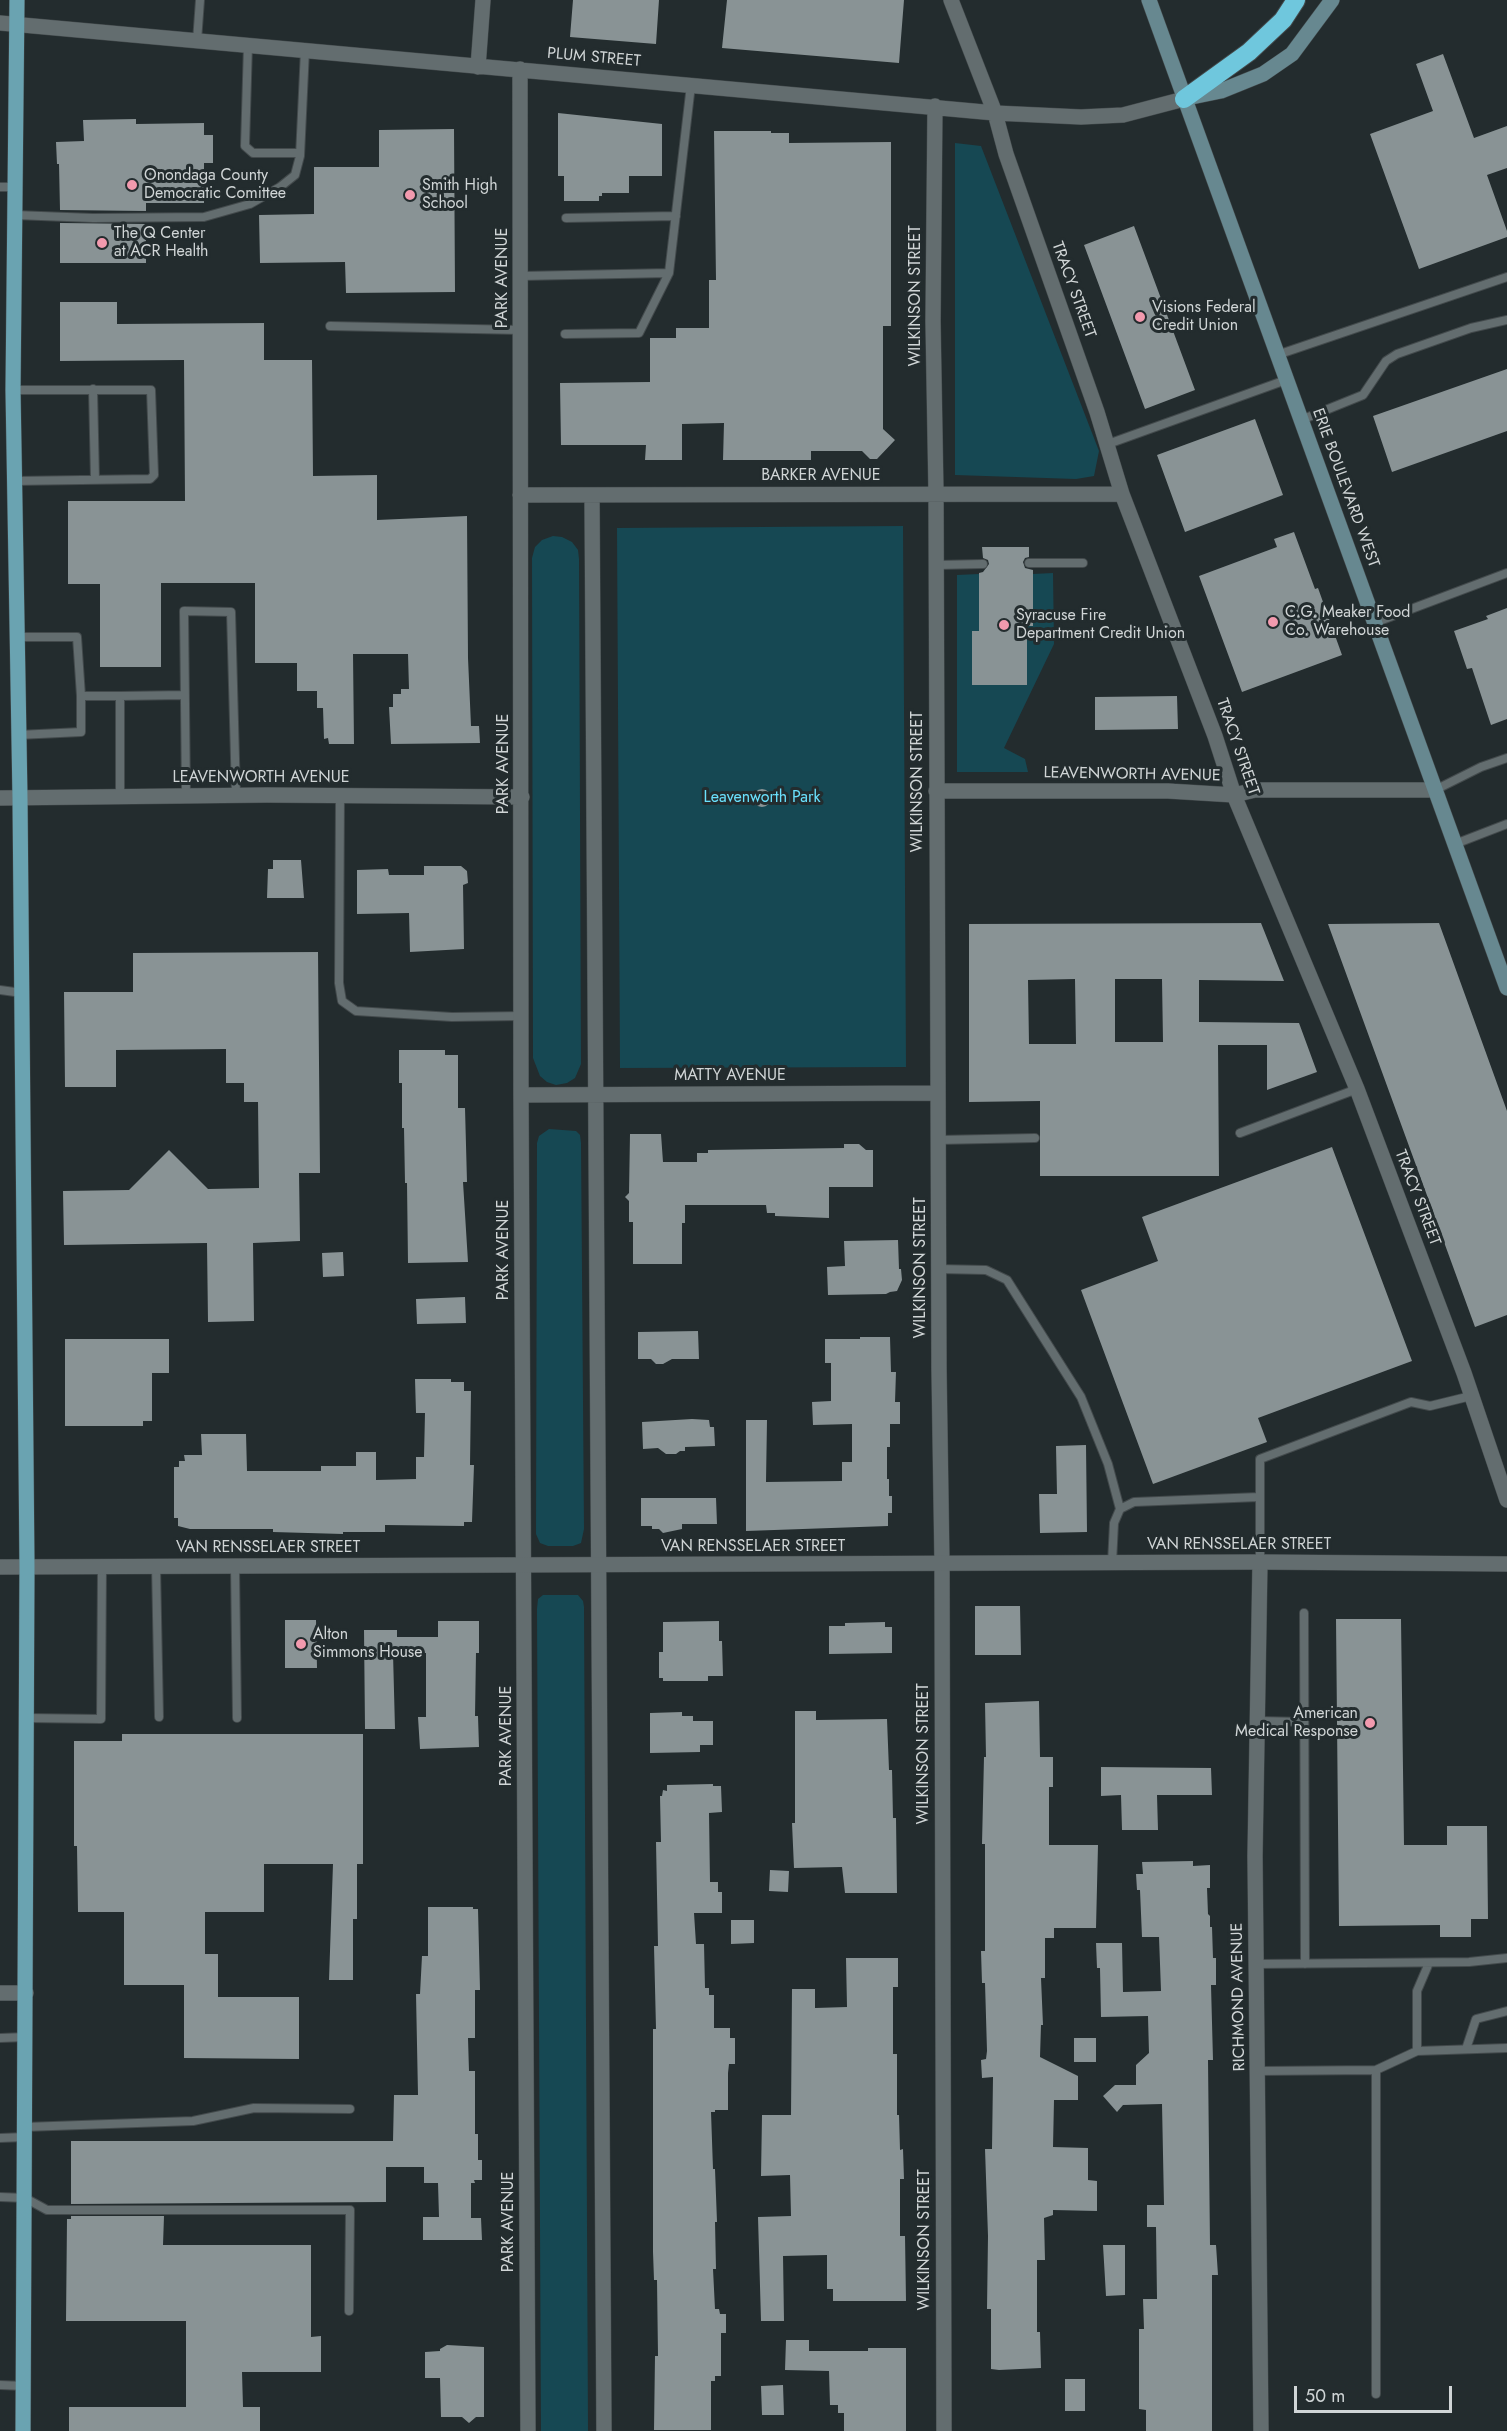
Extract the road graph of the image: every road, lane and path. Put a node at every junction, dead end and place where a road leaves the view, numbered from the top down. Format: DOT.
graph roads {
  1 [pos="17,0"];
  2 [pos="200,0"];
  3 [pos="483,0"];
  4 [pos="951,0"];
  5 [pos="1149,0"];
  6 [pos="1296,0"];
  7 [pos="1332,0"];
  8 [pos="0,23"];
  9 [pos="17,25"];
  10 [pos="197,41"];
  11 [pos="248,45"];
  12 [pos="305,50"];
  13 [pos="478,67"];
  14 [pos="520,69"];
  15 [pos="691,84"];
  16 [pos="1184,99"];
  17 [pos="935,106"];
  18 [pos="995,113"];
  19 [pos="300,153"];
  20 [pos="8,187"];
  21 [pos="15,215"];
  22 [pos="676,216"];
  23 [pos="566,218"];
  24 [pos="669,273"];
  25 [pos="521,276"];
  26 [pos="1507,277"];
  27 [pos="1507,320"];
  28 [pos="330,326"];
  29 [pos="521,330"];
  30 [pos="565,334"];
  31 [pos="1277,355"];
  32 [pos="1286,380"];
  33 [pos="93,389"];
  34 [pos="13,390"];
  35 [pos="1301,420"];
  36 [pos="1108,444"];
  37 [pos="95,480"];
  38 [pos="14,481"];
  39 [pos="936,493"];
  40 [pos="1122,494"];
  41 [pos="520,495"];
  42 [pos="592,495"];
  43 [pos="1029,563"];
  44 [pos="1083,563"];
  45 [pos="983,564"];
  46 [pos="936,565"];
  47 [pos="1507,573"];
  48 [pos="1374,623"];
  49 [pos="16,637"];
  50 [pos="185,695"];
  51 [pos="81,696"];
  52 [pos="120,696"];
  53 [pos="17,735"];
  54 [pos="1507,758"];
  55 [pos="1435,790"];
  56 [pos="936,791"];
  57 [pos="186,795"];
  58 [pos="236,795"];
  59 [pos="340,795"];
  60 [pos="1234,795"];
  61 [pos="120,796"];
  62 [pos="522,797"];
  63 [pos="0,798"];
  64 [pos="20,798"];
  65 [pos="1507,824"];
  66 [pos="1455,844"];
  67 [pos="1507,988"];
  68 [pos="0,990"];
  69 [pos="21,993"];
  70 [pos="523,1016"];
  71 [pos="1357,1089"];
  72 [pos="938,1094"];
  73 [pos="521,1095"];
  74 [pos="597,1095"];
  75 [pos="1239,1133"];
  76 [pos="1035,1138"];
  77 [pos="938,1140"];
  78 [pos="938,1269"];
  79 [pos="1471,1396"];
  80 [pos="1259,1497"];
  81 [pos="1507,1500"];
  82 [pos="1120,1509"];
  83 [pos="1260,1562"];
  84 [pos="1112,1563"];
  85 [pos="942,1564"];
  86 [pos="1507,1564"];
  87 [pos="102,1566"];
  88 [pos="156,1566"];
  89 [pos="235,1566"];
  90 [pos="525,1566"];
  91 [pos="599,1566"];
  92 [pos="0,1567"];
  93 [pos="27,1567"];
  94 [pos="1304,1613"];
  95 [pos="159,1717"];
  96 [pos="27,1718"];
  97 [pos="237,1718"];
  98 [pos="1258,1721"];
  99 [pos="1305,1722"];
  100 [pos="1507,1958"];
  101 [pos="1429,1963"];
  102 [pos="1257,1964"];
  103 [pos="1305,1964"];
  104 [pos="0,1993"];
  105 [pos="26,1993"];
  106 [pos="1507,2011"];
  107 [pos="26,2037"];
  108 [pos="0,2038"];
  109 [pos="1507,2048"];
  110 [pos="1466,2049"];
  111 [pos="1417,2051"];
  112 [pos="1376,2070"];
  113 [pos="1258,2072"];
  114 [pos="350,2109"];
  115 [pos="26,2132"];
  116 [pos="0,2138"];
  117 [pos="0,2198"];
  118 [pos="25,2198"];
  119 [pos="349,2311"];
  120 [pos="0,2385"];
  121 [pos="24,2386"];
  122 [pos="1376,2394"];
  123 [pos="23,2431"];
  124 [pos="528,2431"];
  125 [pos="604,2431"];
  126 [pos="944,2431"];
  127 [pos="1261,2431"];
  1 -- 9 [label="main road"];
  2 -- 10 [label="lane"];
  3 -- 13 [label="street"];
  4 -- 18 [label="street, TRACY STREET"];
  5 -- 16 [label="main road, ERIE BOULEVARD WEST"];
  6 -- 16 [label="highway"];
  7 -- 16 [label="main road"];
  8 -- 9 [label="street, PLUM STREET"];
  9 -- 10 [label="street, PLUM STREET"];
  9 -- 20 [label="main road"];
  10 -- 11 [label="street, PLUM STREET"];
  11 -- 12 [label="street, PLUM STREET"];
  11 -- 19 [label="lane"];
  12 -- 13 [label="street, PLUM STREET"];
  12 -- 19 [label="lane"];
  13 -- 14 [label="street, PLUM STREET"];
  14 -- 15 [label="street, PLUM STREET"];
  14 -- 25 [label="street, PARK AVENUE"];
  15 -- 17 [label="street, PLUM STREET"];
  15 -- 22 [label="lane"];
  16 -- 18 [label="street, PLUM STREET"];
  16 -- 31 [label="main road, ERIE BOULEVARD WEST"];
  17 -- 18 [label="street, PLUM STREET"];
  17 -- 39 [label="street, WILKINSON STREET"];
  18 -- 36 [label="street, TRACY STREET"];
  19 -- 21 [label="lane"];
  20 -- 21 [label="main road"];
  21 -- 34 [label="main road"];
  22 -- 23 [label="lane"];
  22 -- 24 [label="lane"];
  24 -- 25 [label="lane"];
  24 -- 30 [label="lane"];
  25 -- 29 [label="street, PARK AVENUE"];
  26 -- 31 [label="lane"];
  27 -- 35 [label="lane"];
  28 -- 29 [label="lane"];
  29 -- 41 [label="street, PARK AVENUE"];
  31 -- 32 [label="main road, ERIE BOULEVARD WEST"];
  32 -- 35 [label="main road, ERIE BOULEVARD WEST"];
  32 -- 36 [label="lane"];
  33 -- 34 [label="lane"];
  33 -- 37 [label="lane"];
  33 -- 37 [label="lane"];
  34 -- 38 [label="main road"];
  35 -- 48 [label="main road, ERIE BOULEVARD WEST"];
  36 -- 40 [label="street, TRACY STREET"];
  37 -- 38 [label="lane"];
  38 -- 49 [label="main road"];
  39 -- 40 [label="street, BARKER AVENUE"];
  39 -- 42 [label="street, BARKER AVENUE"];
  39 -- 46 [label="street, WILKINSON STREET"];
  40 -- 60 [label="street, TRACY STREET"];
  41 -- 42 [label="street, BARKER AVENUE"];
  41 -- 62 [label="street, PARK AVENUE"];
  42 -- 74 [label="street"];
  43 -- 44 [label="lane"];
  45 -- 46 [label="lane"];
  46 -- 56 [label="street, WILKINSON STREET"];
  47 -- 48 [label="lane"];
  48 -- 55 [label="main road, ERIE BOULEVARD WEST"];
  49 -- 51 [label="lane"];
  49 -- 53 [label="main road"];
  50 -- 52 [label="lane"];
  50 -- 57 [label="lane"];
  50 -- 58 [label="lane"];
  51 -- 52 [label="lane"];
  51 -- 53 [label="lane"];
  52 -- 61 [label="lane"];
  53 -- 64 [label="main road"];
  54 -- 55 [label="lane"];
  55 -- 60 [label="street, LEAVENWORTH AVENUE"];
  55 -- 66 [label="main road, ERIE BOULEVARD WEST"];
  56 -- 60 [label="street, LEAVENWORTH AVENUE"];
  56 -- 72 [label="street, WILKINSON STREET"];
  57 -- 58 [label="street, LEAVENWORTH AVENUE"];
  57 -- 61 [label="street, LEAVENWORTH AVENUE"];
  58 -- 59 [label="street, LEAVENWORTH AVENUE"];
  59 -- 62 [label="street, LEAVENWORTH AVENUE"];
  59 -- 70 [label="lane"];
  60 -- 71 [label="street, TRACY STREET"];
  61 -- 64 [label="street, LEAVENWORTH AVENUE"];
  62 -- 70 [label="street, PARK AVENUE"];
  63 -- 64 [label="street, LEAVENWORTH AVENUE"];
  64 -- 69 [label="main road"];
  65 -- 66 [label="lane"];
  66 -- 67 [label="main road, ERIE BOULEVARD WEST"];
  68 -- 69 [label="lane"];
  69 -- 93 [label="main road"];
  70 -- 73 [label="street, PARK AVENUE"];
  71 -- 75 [label="lane"];
  71 -- 79 [label="street, TRACY STREET"];
  72 -- 74 [label="street, MATTY AVENUE"];
  72 -- 77 [label="street, WILKINSON STREET"];
  73 -- 74 [label="street, MATTY AVENUE"];
  73 -- 90 [label="street, PARK AVENUE"];
  74 -- 91 [label="street"];
  76 -- 77 [label="lane"];
  77 -- 78 [label="street, WILKINSON STREET"];
  78 -- 82 [label="lane"];
  78 -- 85 [label="street, WILKINSON STREET"];
  79 -- 80 [label="lane"];
  79 -- 81 [label="street, TRACY STREET"];
  80 -- 82 [label="lane"];
  80 -- 83 [label="lane"];
  82 -- 84 [label="lane"];
  83 -- 84 [label="street, VAN RENSSELAER STREET"];
  83 -- 86 [label="street, VAN RENSSELAER STREET"];
  83 -- 98 [label="street, RICHMOND AVENUE"];
  84 -- 85 [label="street, VAN RENSSELAER STREET"];
  85 -- 91 [label="street, VAN RENSSELAER STREET"];
  85 -- 126 [label="street, WILKINSON STREET"];
  87 -- 88 [label="street, VAN RENSSELAER STREET"];
  87 -- 93 [label="street, VAN RENSSELAER STREET"];
  87 -- 96 [label="lane"];
  88 -- 89 [label="street, VAN RENSSELAER STREET"];
  88 -- 95 [label="lane"];
  89 -- 90 [label="street, VAN RENSSELAER STREET"];
  89 -- 97 [label="lane"];
  90 -- 91 [label="street, VAN RENSSELAER STREET"];
  90 -- 124 [label="street, PARK AVENUE"];
  91 -- 125 [label="street"];
  92 -- 93 [label="street, VAN RENSSELAER STREET"];
  93 -- 96 [label="main road"];
  94 -- 99 [label="lane"];
  96 -- 105 [label="main road"];
  98 -- 99 [label="lane"];
  98 -- 102 [label="street, RICHMOND AVENUE"];
  99 -- 103 [label="lane"];
  100 -- 101 [label="lane"];
  101 -- 103 [label="lane"];
  101 -- 111 [label="lane"];
  102 -- 103 [label="lane"];
  102 -- 113 [label="street, RICHMOND AVENUE"];
  104 -- 105 [label="street"];
  105 -- 107 [label="main road"];
  106 -- 110 [label="lane"];
  107 -- 108 [label="lane"];
  107 -- 115 [label="main road"];
  109 -- 110 [label="lane"];
  110 -- 111 [label="lane"];
  111 -- 112 [label="lane"];
  112 -- 113 [label="lane"];
  112 -- 122 [label="lane"];
  113 -- 127 [label="street, RICHMOND AVENUE"];
  114 -- 115 [label="lane"];
  115 -- 116 [label="lane"];
  115 -- 118 [label="main road"];
  117 -- 118 [label="lane"];
  118 -- 119 [label="lane"];
  118 -- 121 [label="main road"];
  120 -- 121 [label="lane"];
  121 -- 123 [label="main road"];
}
